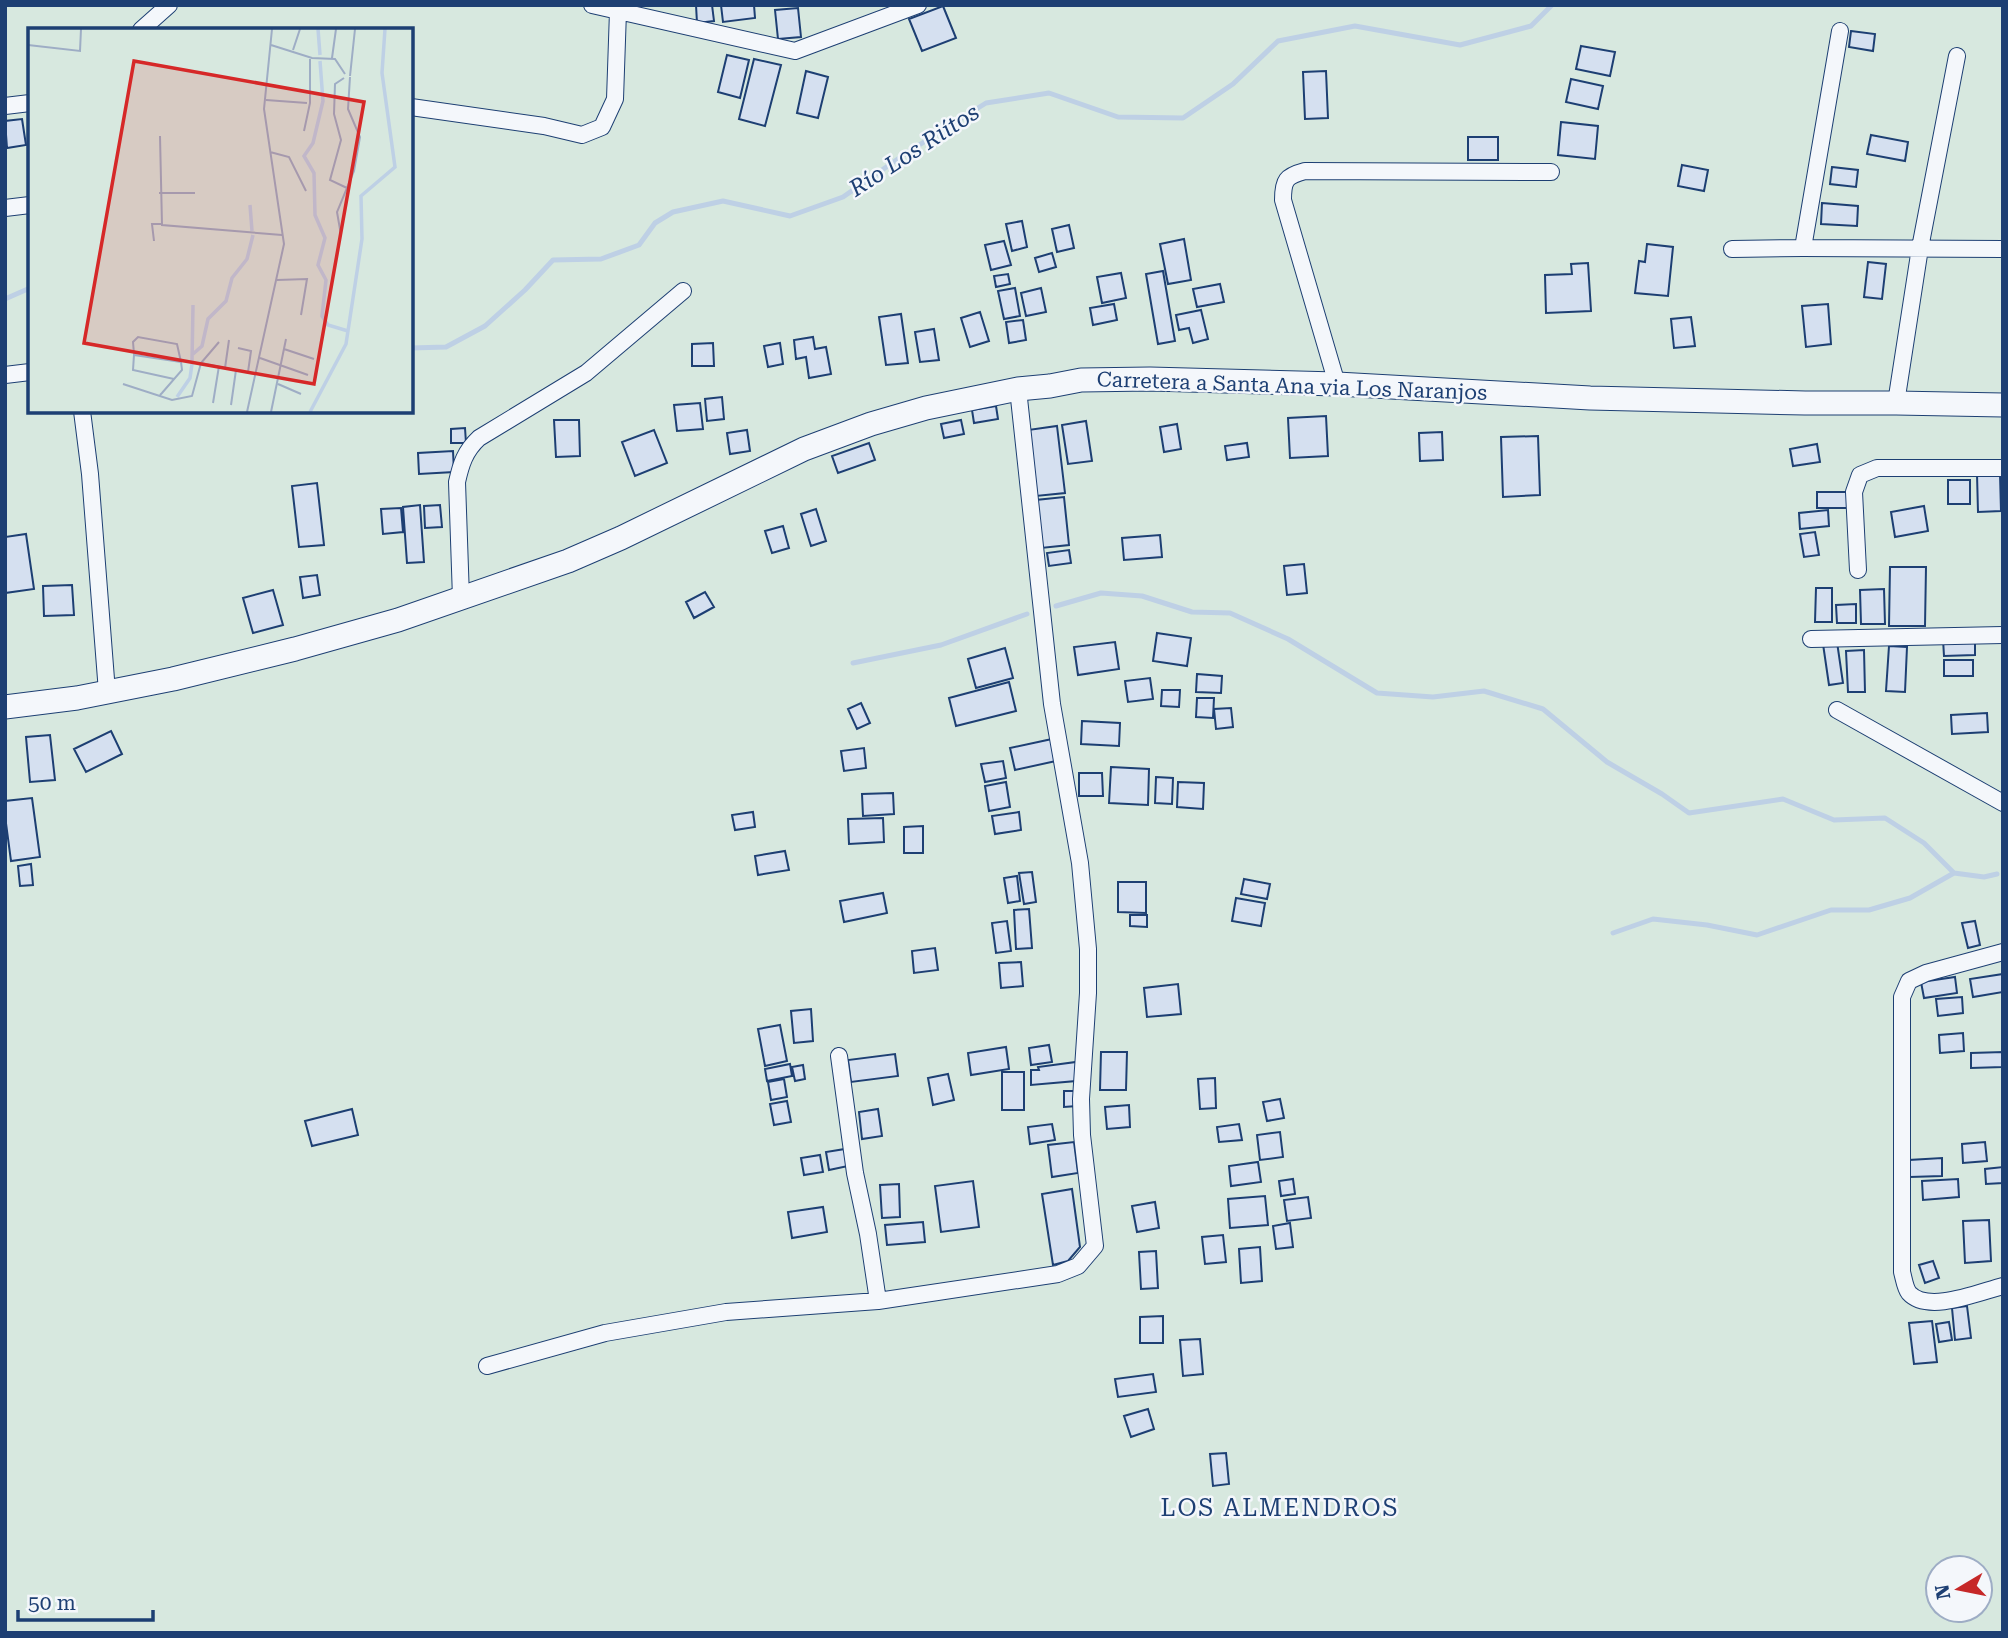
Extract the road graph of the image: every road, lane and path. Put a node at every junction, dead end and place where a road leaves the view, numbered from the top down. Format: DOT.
graph roads {
  1 [pos="169,5"];
  2 [pos="592,5"];
  3 [pos="918,5"];
  4 [pos="618,11"];
  5 [pos="143,28"];
  6 [pos="1840,31"];
  7 [pos="1957,55"];
  8 [pos="28,103"];
  9 [pos="5,106"];
  10 [pos="413,107"];
  11 [pos="1551,172"];
  12 [pos="28,205"];
  13 [pos="5,208"];
  14 [pos="1803,248"];
  15 [pos="1920,248"];
  16 [pos="1732,249"];
  17 [pos="2003,249"];
  18 [pos="683,290"];
  19 [pos="28,372"];
  20 [pos="5,375"];
  21 [pos="1336,384"];
  22 [pos="1018,389"];
  23 [pos="1896,403"];
  24 [pos="2003,405"];
  25 [pos="82,413"];
  26 [pos="2003,468"];
  27 [pos="1858,570"];
  28 [pos="461,598"];
  29 [pos="2003,635"];
  30 [pos="1811,639"];
  31 [pos="107,692"];
  32 [pos="5,707"];
  33 [pos="1836,710"];
  34 [pos="2003,803"];
  35 [pos="2003,952"];
  36 [pos="839,1056"];
  37 [pos="2003,1286"];
  38 [pos="878,1301"];
  39 [pos="487,1366"];
  1 -- 5 [label="street"];
  2 -- 4 [label="street"];
  3 -- 4 [label="street"];
  4 -- 10 [label="street"];
  6 -- 14 [label="street"];
  7 -- 15 [label="street"];
  8 -- 9 [label="street"];
  11 -- 21 [label="street"];
  12 -- 13 [label="street"];
  14 -- 15 [label="street"];
  14 -- 16 [label="street"];
  15 -- 17 [label="street"];
  15 -- 23 [label="street"];
  18 -- 28 [label="street"];
  19 -- 20 [label="street"];
  21 -- 22 [label="main road, Carretera a Santa Ana via Los Naranjos"];
  21 -- 23 [label="main road, Carretera a Santa Ana via Los Naranjos"];
  22 -- 28 [label="main road, Carretera a Santa Ana via Los Naranjos"];
  22 -- 38 [label="street"];
  23 -- 24 [label="main road, Carretera a Santa Ana via Los Naranjos"];
  25 -- 31 [label="street"];
  26 -- 27 [label="street"];
  28 -- 31 [label="main road, Carretera a Santa Ana via Los Naranjos"];
  29 -- 30 [label="street"];
  31 -- 32 [label="main road, Carretera a Santa Ana via Los Naranjos"];
  33 -- 34 [label="street"];
  35 -- 37 [label="street"];
  36 -- 38 [label="street"];
  38 -- 39 [label="street"];
}
